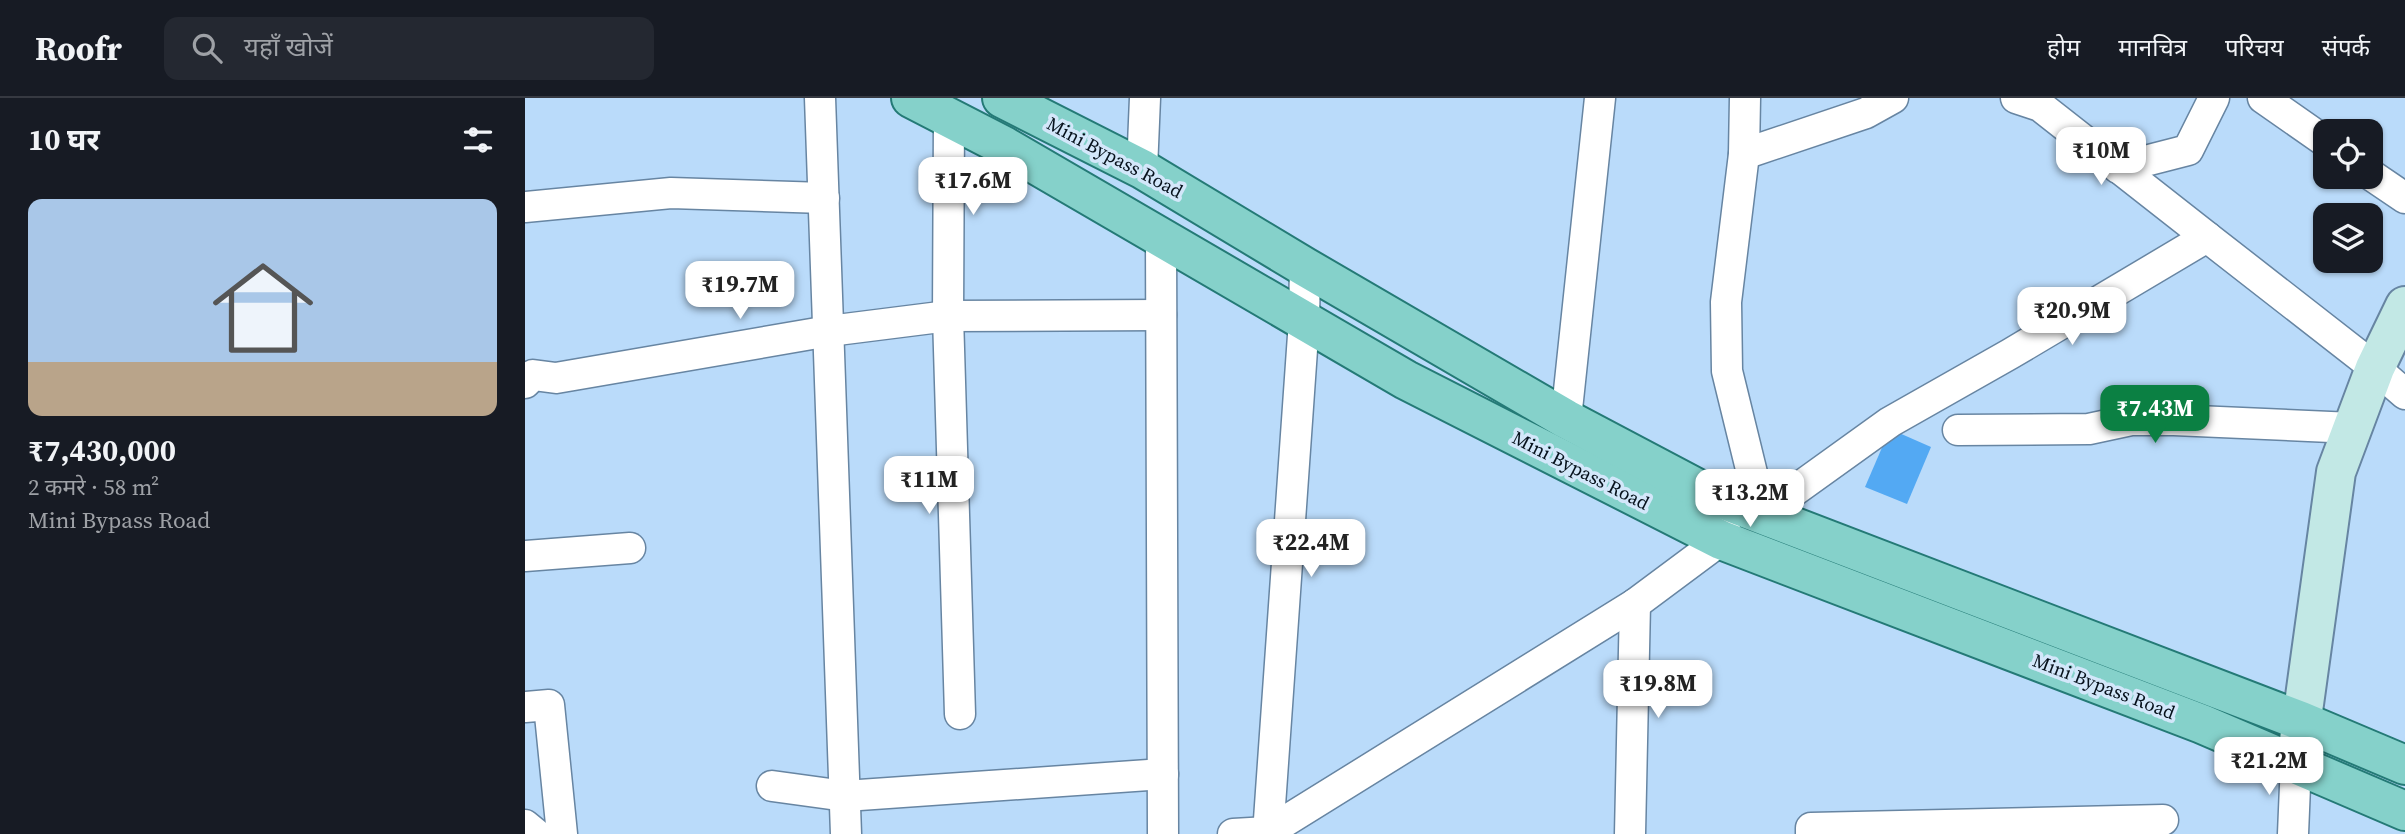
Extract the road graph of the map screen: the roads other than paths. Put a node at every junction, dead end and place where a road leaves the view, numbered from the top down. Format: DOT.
graph roads {
  1 [pos="820,98"];
  2 [pos="911,98"];
  3 [pos="1002,98"];
  4 [pos="1145,98"];
  5 [pos="1600,98"];
  6 [pos="1745,98"];
  7 [pos="1893,98"];
  8 [pos="2016,98"];
  9 [pos="2214,98"];
  10 [pos="2263,98"];
  11 [pos="949,118"];
  12 [pos="2313,133"];
  13 [pos="1744,154"];
  14 [pos="2118,168"];
  15 [pos="1142,169"];
  16 [pos="2383,183"];
  17 [pos="824,198"];
  18 [pos="2405,198"];
  19 [pos="525,207"];
  20 [pos="1161,237"];
  21 [pos="2207,237"];
  22 [pos="1305,267"];
  23 [pos="2405,306"];
  24 [pos="1161,314"];
  25 [pos="948,316"];
  26 [pos="1304,321"];
  27 [pos="829,331"];
  28 [pos="2375,368"];
  29 [pos="528,373"];
  30 [pos="2405,394"];
  31 [pos="1566,419"];
  32 [pos="2353,428"];
  33 [pos="1958,430"];
  34 [pos="1747,509"];
  35 [pos="1721,540"];
  36 [pos="630,548"];
  37 [pos="525,556"];
  38 [pos="1635,604"];
  39 [pos="525,707"];
  40 [pos="960,714"];
  41 [pos="2301,721"];
  42 [pos="2296,762"];
  43 [pos="2405,765"];
  44 [pos="1163,774"];
  45 [pos="772,786"];
  46 [pos="845,796"];
  47 [pos="2405,810"];
  48 [pos="2163,820"];
  49 [pos="525,825"];
  50 [pos="1268,833"];
  51 [pos="536,834"];
  52 [pos="562,834"];
  53 [pos="846,834"];
  54 [pos="1163,834"];
  55 [pos="1233,834"];
  56 [pos="1630,834"];
  57 [pos="1811,834"];
  58 [pos="2293,834"];
  1 -- 17 [label="street"];
  2 -- 11 [label="main road, Mini Bypass Road"];
  3 -- 15 [label="main road, Mini Bypass Road"];
  4 -- 15 [label="street"];
  5 -- 31 [label="street"];
  6 -- 13 [label="street"];
  7 -- 13 [label="street"];
  8 -- 14 [label="street"];
  9 -- 14 [label="street"];
  10 -- 12 [label="street"];
  11 -- 20 [label="main road, Mini Bypass Road"];
  11 -- 25 [label="street"];
  13 -- 34 [label="street"];
  14 -- 21 [label="street"];
  15 -- 22 [label="main road, Mini Bypass Road"];
  16 -- 18 [label="street"];
  17 -- 19 [label="street"];
  17 -- 27 [label="street"];
  20 -- 24 [label="street"];
  20 -- 26 [label="main road, Mini Bypass Road"];
  21 -- 28 [label="street"];
  21 -- 34 [label="street"];
  22 -- 26 [label="street"];
  22 -- 31 [label="main road, Mini Bypass Road"];
  23 -- 28 [label="main road"];
  24 -- 25 [label="street"];
  24 -- 44 [label="street"];
  25 -- 27 [label="street"];
  25 -- 40 [label="street"];
  26 -- 35 [label="main road, Mini Bypass Road"];
  26 -- 50 [label="street"];
  27 -- 29 [label="street"];
  27 -- 46 [label="street"];
  28 -- 30 [label="street"];
  28 -- 32 [label="main road"];
  31 -- 34 [label="main road, Mini Bypass Road"];
  32 -- 33 [label="street"];
  32 -- 41 [label="main road"];
  34 -- 35 [label="street"];
  34 -- 41 [label="main road, Mini Bypass Road"];
  35 -- 38 [label="street"];
  35 -- 42 [label="main road, Mini Bypass Road"];
  36 -- 37 [label="street"];
  38 -- 50 [label="street"];
  38 -- 56 [label="street"];
  39 -- 52 [label="street"];
  41 -- 42 [label="main road"];
  41 -- 43 [label="main road, Mini Bypass Road"];
  42 -- 47 [label="main road, Mini Bypass Road"];
  42 -- 58 [label="street"];
  44 -- 46 [label="street"];
  44 -- 54 [label="street"];
  45 -- 46 [label="street"];
  46 -- 53 [label="street"];
  48 -- 57 [label="street"];
  49 -- 51 [label="street"];
  50 -- 55 [label="street"];
}
